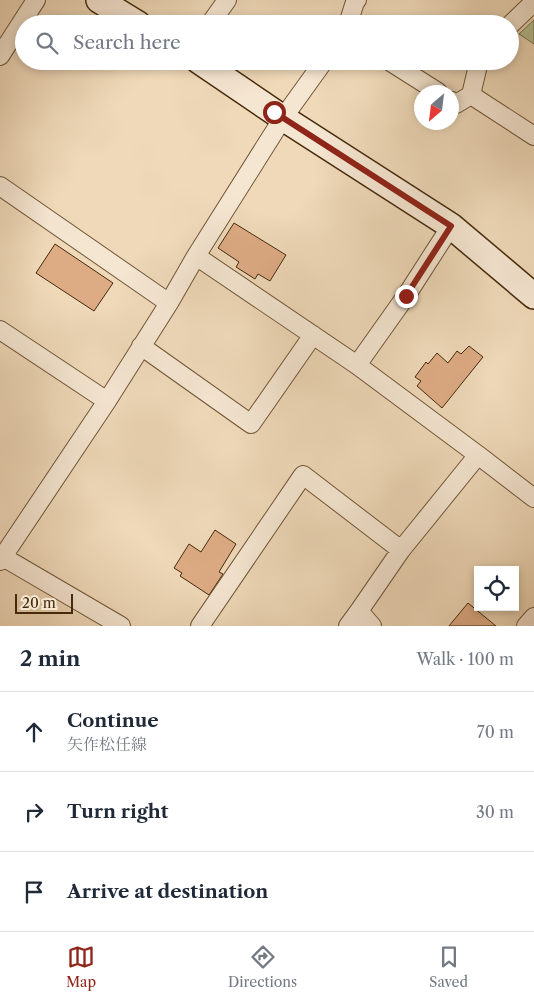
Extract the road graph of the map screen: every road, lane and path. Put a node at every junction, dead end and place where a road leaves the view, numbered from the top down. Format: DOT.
graph roads {
  1 [pos="36,0"];
  2 [pos="99,0"];
  3 [pos="227,0"];
  4 [pos="357,0"];
  5 [pos="534,2"];
  6 [pos="26,15"];
  7 [pos="123,15"];
  8 [pos="216,15"];
  9 [pos="351,15"];
  10 [pos="519,16"];
  11 [pos="15,33"];
  12 [pos="0,56"];
  13 [pos="212,70"];
  14 [pos="318,70"];
  15 [pos="403,70"];
  16 [pos="477,70"];
  17 [pos="427,85"];
  18 [pos="471,95"];
  19 [pos="459,102"];
  20 [pos="283,118"];
  21 [pos="534,136"];
  22 [pos="0,186"];
  23 [pos="451,226"];
  24 [pos="196,256"];
  25 [pos="534,296"];
  26 [pos="169,302"];
  27 [pos="0,330"];
  28 [pos="313,335"];
  29 [pos="141,346"];
  30 [pos="357,365"];
  31 [pos="107,401"];
  32 [pos="478,455"];
  33 [pos="534,498"];
  34 [pos="401,550"];
  35 [pos="1,559"];
  36 [pos="359,612"];
  37 [pos="534,617"];
  38 [pos="121,626"];
  39 [pos="200,626"];
  40 [pos="348,626"];
  41 [pos="372,626"];
  42 [pos="526,626"];
  1 -- 6 [label="street"];
  2 -- 7 [label="main road"];
  3 -- 8 [label="street"];
  4 -- 9 [label="street"];
  5 -- 10 [label="street"];
  11 -- 12 [label="street"];
  13 -- 20 [label="main road"];
  14 -- 20 [label="street"];
  15 -- 17 [label="street"];
  16 -- 18 [label="street"];
  18 -- 19 [label="street"];
  18 -- 21 [label="street"];
  20 -- 23 [label="main road"];
  20 -- 24 [label="street"];
  22 -- 26 [label="street"];
  23 -- 25 [label="main road"];
  23 -- 30 [label="street"];
  24 -- 26 [label="street"];
  24 -- 28 [label="street"];
  26 -- 29 [label="street"];
  27 -- 31 [label="street"];
  28 -- 29 [label="street"];
  28 -- 30 [label="street"];
  29 -- 31 [label="street"];
  30 -- 32 [label="street"];
  31 -- 35 [label="street"];
  32 -- 33 [label="street"];
  32 -- 34 [label="street"];
  34 -- 36 [label="street"];
  34 -- 39 [label="street"];
  35 -- 38 [label="street"];
  36 -- 40 [label="street"];
  36 -- 41 [label="street"];
  37 -- 42 [label="street"];
}
